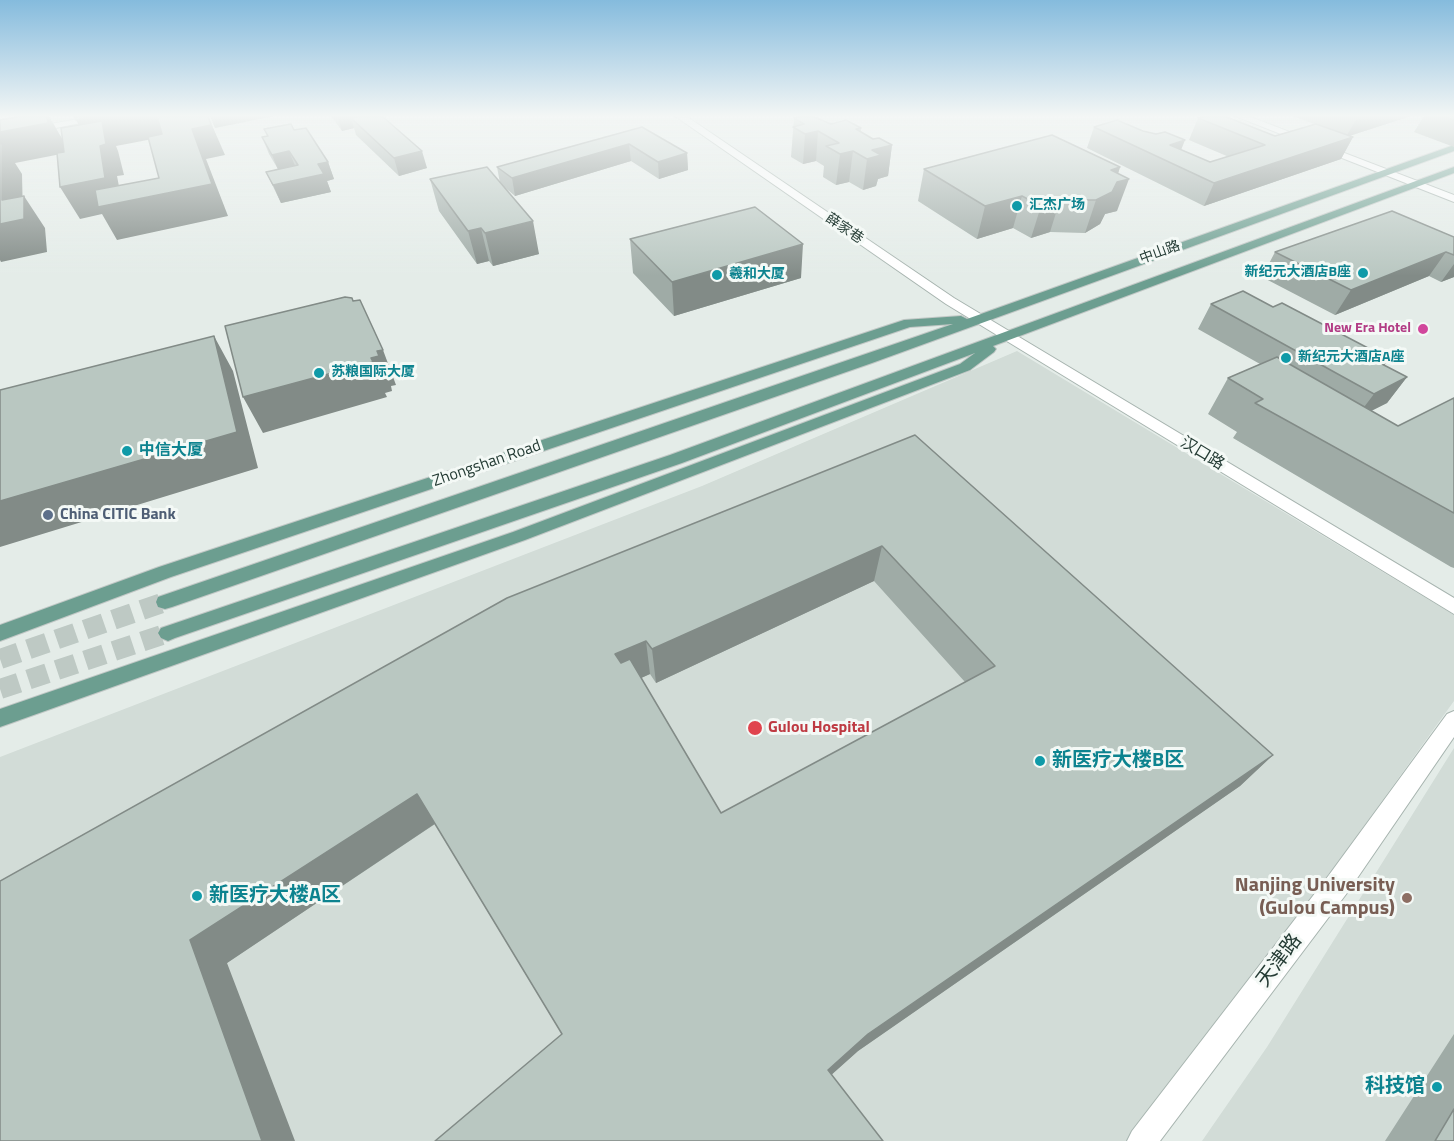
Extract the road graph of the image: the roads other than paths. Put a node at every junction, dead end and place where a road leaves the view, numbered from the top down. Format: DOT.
graph roads {
  1 [pos="757,169"];
  2 [pos="1376,169"];
  3 [pos="1391,169"];
  4 [pos="1454,170"];
  5 [pos="1383,172"];
  6 [pos="1415,184"];
  7 [pos="1454,199"];
  8 [pos="950,301"];
  9 [pos="979,319"];
  10 [pos="1006,336"];
  11 [pos="165,602"];
  12 [pos="1454,608"];
  13 [pos="0,633"];
  14 [pos="168,633"];
  15 [pos="0,718"];
  16 [pos="1454,720"];
  17 [pos="1142,1141"];
  1 -- 8 [label="street, 薛家巷"];
  2 -- 5 [label="street"];
  3 -- 5 [label="main road, 中山路"];
  4 -- 6 [label="main road"];
  5 -- 6 [label="street"];
  5 -- 9 [label="main road, 中山路"];
  6 -- 7 [label="street"];
  6 -- 10 [label="main road"];
  8 -- 9 [label="street, 汉口路"];
  9 -- 10 [label="street, 汉口路"];
  9 -- 11 [label="main road, 中山路"];
  9 -- 13 [label="main road, Zhongshan Road"];
  10 -- 12 [label="street, 汉口路"];
  10 -- 14 [label="main road"];
  10 -- 15 [label="main road"];
  16 -- 17 [label="street, 天津路"];
}
